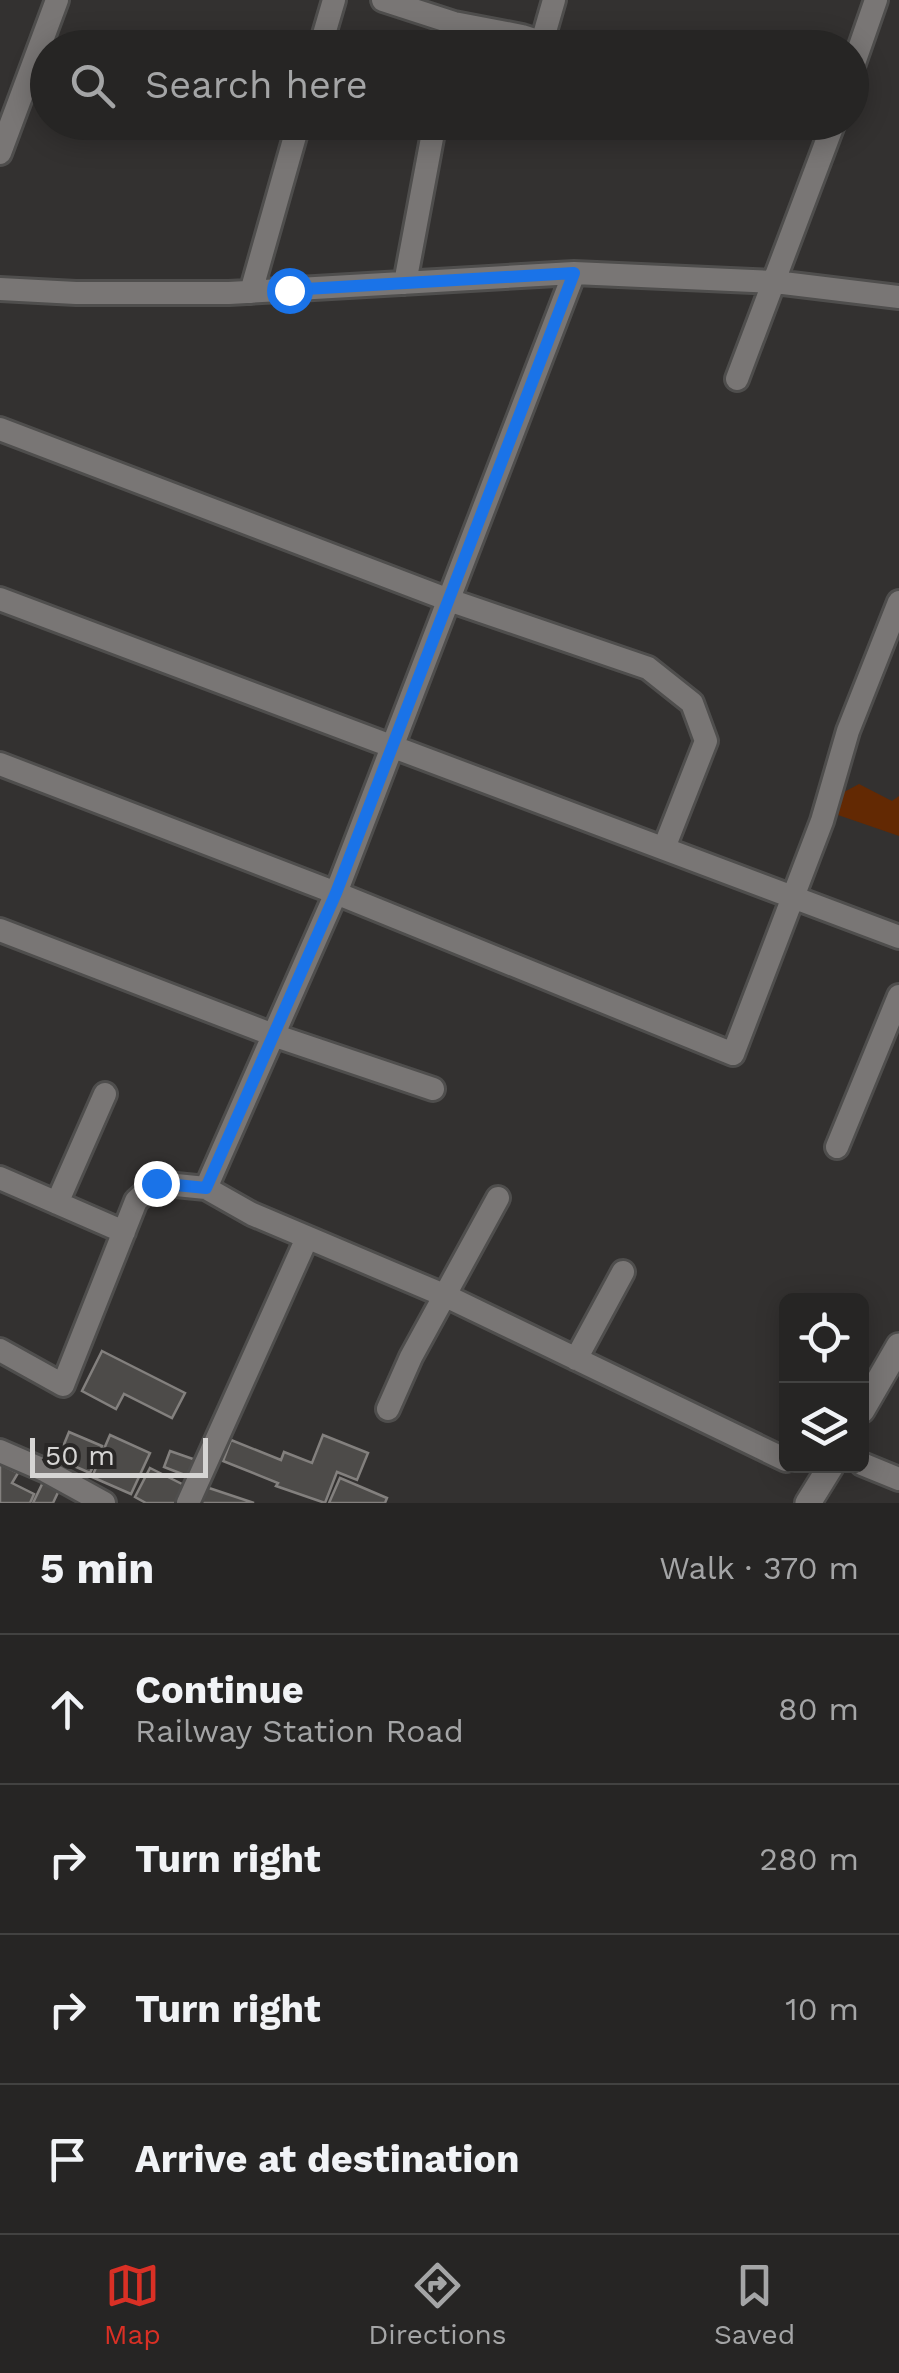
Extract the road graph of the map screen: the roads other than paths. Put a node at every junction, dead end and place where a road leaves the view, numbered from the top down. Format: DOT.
graph roads {
  1 [pos="56,0"];
  2 [pos="334,0"];
  3 [pos="383,0"];
  4 [pos="554,0"];
  5 [pos="876,0"];
  6 [pos="454,23"];
  7 [pos="45,30"];
  8 [pos="325,30"];
  9 [pos="453,30"];
  10 [pos="485,30"];
  11 [pos="551,30"];
  12 [pos="866,30"];
  13 [pos="30,71"];
  14 [pos="294,140"];
  15 [pos="432,140"];
  16 [pos="828,140"];
  17 [pos="0,153"];
  18 [pos="574,273"];
  19 [pos="774,282"];
  20 [pos="405,283"];
  21 [pos="0,289"];
  22 [pos="250,292"];
  23 [pos="899,297"];
  24 [pos="737,379"];
  25 [pos="0,430"];
  26 [pos="0,599"];
  27 [pos="449,600"];
  28 [pos="899,602"];
  29 [pos="391,745"];
  30 [pos="0,764"];
  31 [pos="664,848"];
  32 [pos="336,893"];
  33 [pos="793,897"];
  34 [pos="0,930"];
  35 [pos="899,937"];
  36 [pos="899,996"];
  37 [pos="276,1036"];
  38 [pos="433,1089"];
  39 [pos="105,1094"];
  40 [pos="837,1147"];
  41 [pos="0,1178"];
  42 [pos="206,1188"];
  43 [pos="498,1198"];
  44 [pos="57,1203"];
  45 [pos="124,1232"];
  46 [pos="307,1238"];
  47 [pos="623,1272"];
  48 [pos="446,1296"];
  49 [pos="899,1346"];
  50 [pos="0,1350"];
  51 [pos="576,1360"];
  52 [pos="869,1398"];
  53 [pos="388,1408"];
  54 [pos="0,1451"];
  55 [pos="779,1457"];
  56 [pos="869,1467"];
  57 [pos="827,1473"];
  58 [pos="899,1479"];
  59 [pos="104,1503"];
  60 [pos="188,1503"];
  61 [pos="808,1503"];
  1 -- 7 [label="street"];
  2 -- 8 [label="street"];
  3 -- 6 [label="street"];
  4 -- 11 [label="street"];
  5 -- 12 [label="street"];
  6 -- 9 [label="street"];
  6 -- 10 [label="street"];
  13 -- 17 [label="street"];
  14 -- 22 [label="street"];
  15 -- 20 [label="street"];
  16 -- 19 [label="street"];
  18 -- 19 [label="street"];
  18 -- 20 [label="street"];
  18 -- 27 [label="street"];
  19 -- 23 [label="street"];
  19 -- 24 [label="street"];
  20 -- 22 [label="street"];
  21 -- 22 [label="street"];
  25 -- 27 [label="street"];
  26 -- 29 [label="street"];
  27 -- 29 [label="street"];
  27 -- 31 [label="street"];
  28 -- 33 [label="street"];
  29 -- 31 [label="street"];
  29 -- 32 [label="street"];
  30 -- 32 [label="street"];
  31 -- 33 [label="street"];
  32 -- 33 [label="street"];
  32 -- 37 [label="street"];
  33 -- 35 [label="street"];
  34 -- 37 [label="street"];
  36 -- 40 [label="street"];
  37 -- 38 [label="street"];
  37 -- 42 [label="street"];
  39 -- 44 [label="street"];
  41 -- 44 [label="street"];
  42 -- 45 [label="street"];
  42 -- 46 [label="street"];
  43 -- 48 [label="street"];
  44 -- 45 [label="street"];
  45 -- 50 [label="street"];
  46 -- 48 [label="street"];
  46 -- 60 [label="street"];
  47 -- 51 [label="street"];
  48 -- 51 [label="street"];
  48 -- 53 [label="street"];
  49 -- 52 [label="main road"];
  51 -- 55 [label="street"];
  54 -- 59 [label="street"];
  56 -- 58 [label="street"];
  57 -- 61 [label="main road"];
}
